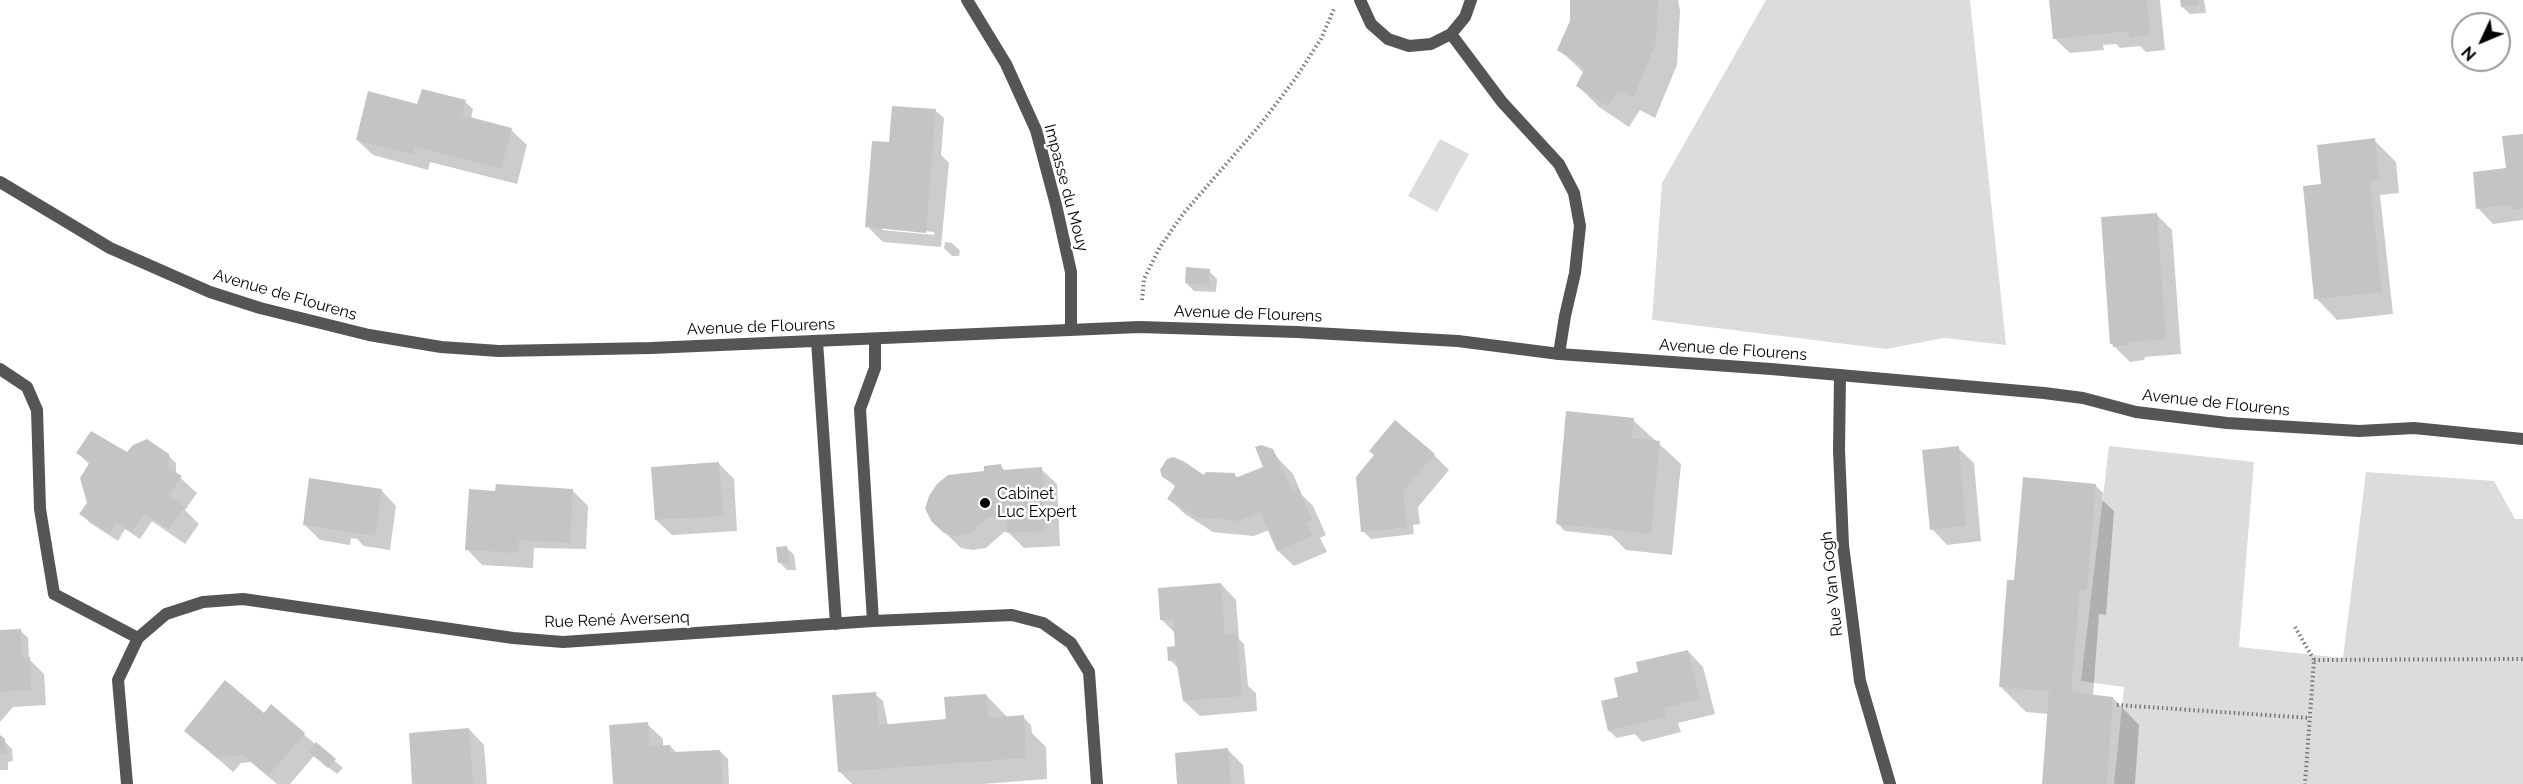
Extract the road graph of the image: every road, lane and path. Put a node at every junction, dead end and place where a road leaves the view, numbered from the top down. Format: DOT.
graph roads {
  1 [pos="967,0"];
  2 [pos="1360,0"];
  3 [pos="1471,0"];
  4 [pos="1336,6"];
  5 [pos="1451,34"];
  6 [pos="0,182"];
  7 [pos="1139,327"];
  8 [pos="1071,329"];
  9 [pos="874,339"];
  10 [pos="817,341"];
  11 [pos="1559,354"];
  12 [pos="0,369"];
  13 [pos="1840,375"];
  14 [pos="2523,439"];
  15 [pos="873,621"];
  16 [pos="836,624"];
  17 [pos="2295,627"];
  18 [pos="138,638"];
  19 [pos="2523,659"];
  20 [pos="2314,660"];
  21 [pos="2117,705"];
  22 [pos="2310,718"];
  23 [pos="127,784"];
  24 [pos="1097,784"];
  25 [pos="1890,784"];
  26 [pos="2305,784"];
  1 -- 8 [label="street, Impasse du Mouy"];
  2 -- 5 [label="street"];
  3 -- 5 [label="street"];
  4 -- 7 [label="path"];
  5 -- 11 [label="street"];
  6 -- 10 [label="street, Avenue de Flourens"];
  7 -- 8 [label="street, Avenue de Flourens"];
  7 -- 11 [label="street, Avenue de Flourens"];
  8 -- 9 [label="street, Avenue de Flourens"];
  9 -- 10 [label="street, Avenue de Flourens"];
  9 -- 15 [label="street"];
  10 -- 16 [label="street"];
  11 -- 13 [label="street, Avenue de Flourens"];
  12 -- 18 [label="street"];
  13 -- 14 [label="street, Avenue de Flourens"];
  13 -- 25 [label="street, Rue Van Gogh"];
  15 -- 16 [label="street, Rue René Aversenq"];
  15 -- 24 [label="street, Rue René Aversenq"];
  16 -- 18 [label="street, Rue René Aversenq"];
  17 -- 20 [label="path"];
  18 -- 23 [label="street, Rue René Aversenq"];
  19 -- 20 [label="path"];
  20 -- 22 [label="path"];
  21 -- 22 [label="path"];
  22 -- 26 [label="path"];
}
